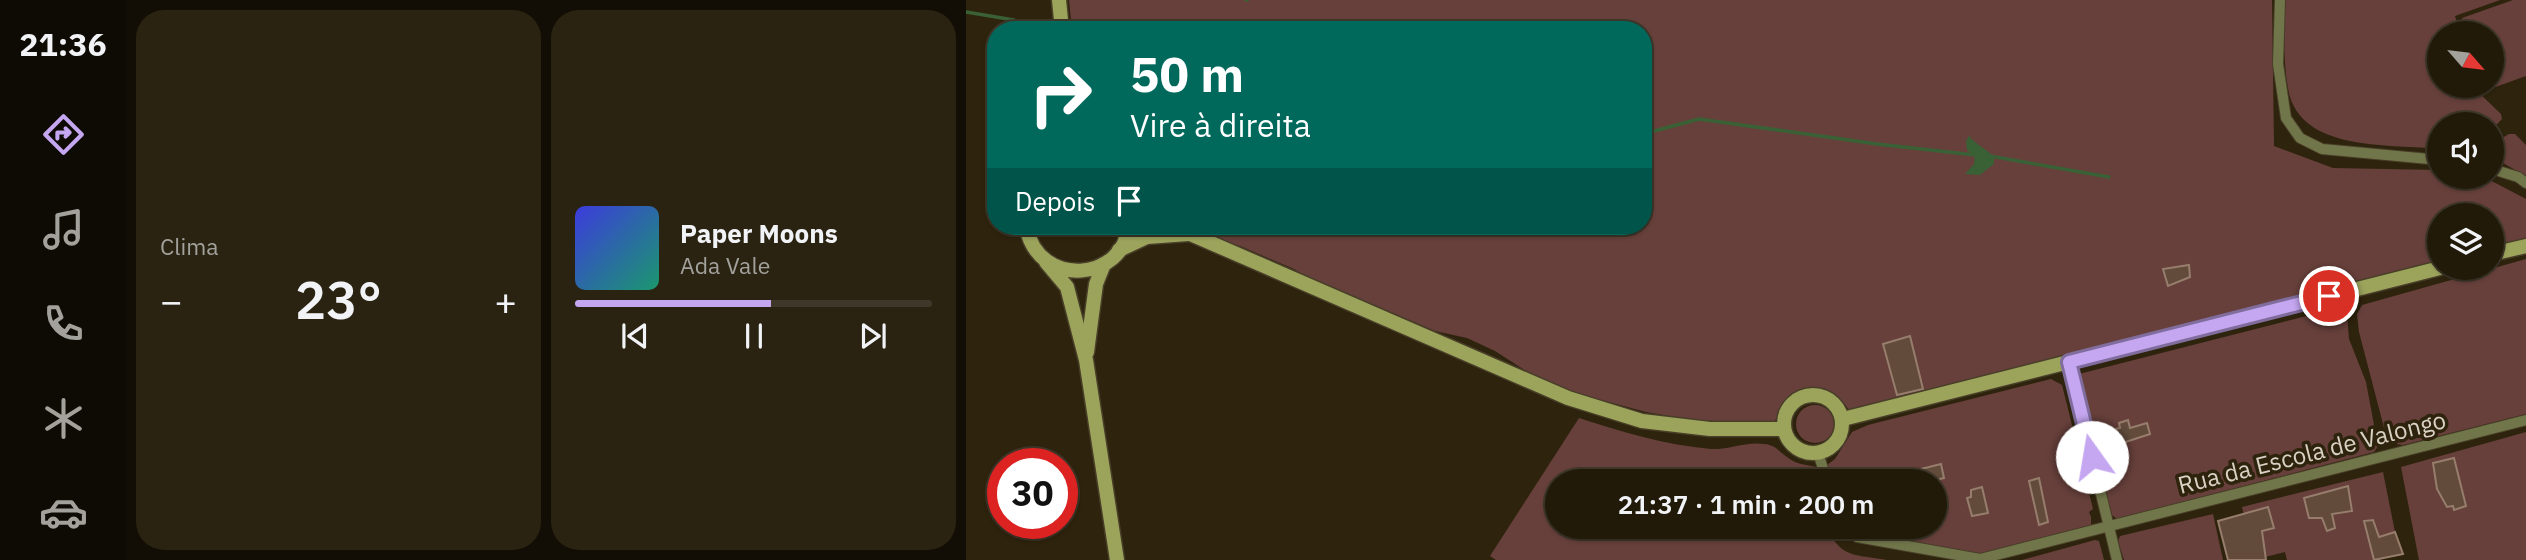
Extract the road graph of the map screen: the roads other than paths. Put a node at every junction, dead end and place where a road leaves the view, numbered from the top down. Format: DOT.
graph roads {
  1 [pos="1059,0"];
  2 [pos="2280,0"];
  3 [pos="1061,21"];
  4 [pos="2427,159"];
  5 [pos="2504,173"];
  6 [pos="2526,183"];
  7 [pos="1029,235"];
  8 [pos="1125,235"];
  9 [pos="1174,235"];
  10 [pos="1190,235"];
  11 [pos="2526,246"];
  12 [pos="1119,250"];
  13 [pos="2504,251"];
  14 [pos="1046,262"];
  15 [pos="1104,264"];
  16 [pos="2427,271"];
  17 [pos="1086,360"];
  18 [pos="2069,362"];
  19 [pos="1843,419"];
  20 [pos="2526,420"];
  21 [pos="1784,429"];
  22 [pos="1818,453"];
  23 [pos="1823,469"];
  24 [pos="2108,526"];
  25 [pos="1868,539"];
  26 [pos="1117,560"];
  27 [pos="2117,560"];
  1 -- 3 [label="street"];
  2 -- 4 [label="street"];
  5 -- 6 [label="street"];
  7 -- 14 [label="street"];
  8 -- 12 [label="street"];
  9 -- 12 [label="street"];
  10 -- 21 [label="street"];
  11 -- 13 [label="street"];
  12 -- 15 [label="street"];
  14 -- 15 [label="street"];
  14 -- 17 [label="street"];
  15 -- 17 [label="street"];
  16 -- 18 [label="street"];
  17 -- 26 [label="street"];
  18 -- 19 [label="street"];
  18 -- 24 [label="street"];
  19 -- 21 [label="street"];
  19 -- 22 [label="street"];
  20 -- 24 [label="street, Rua da Escola de Valongo"];
  21 -- 22 [label="street"];
  22 -- 23 [label="street"];
  24 -- 25 [label="street, Rua da Escola de Valongo"];
  24 -- 27 [label="street"];
}
